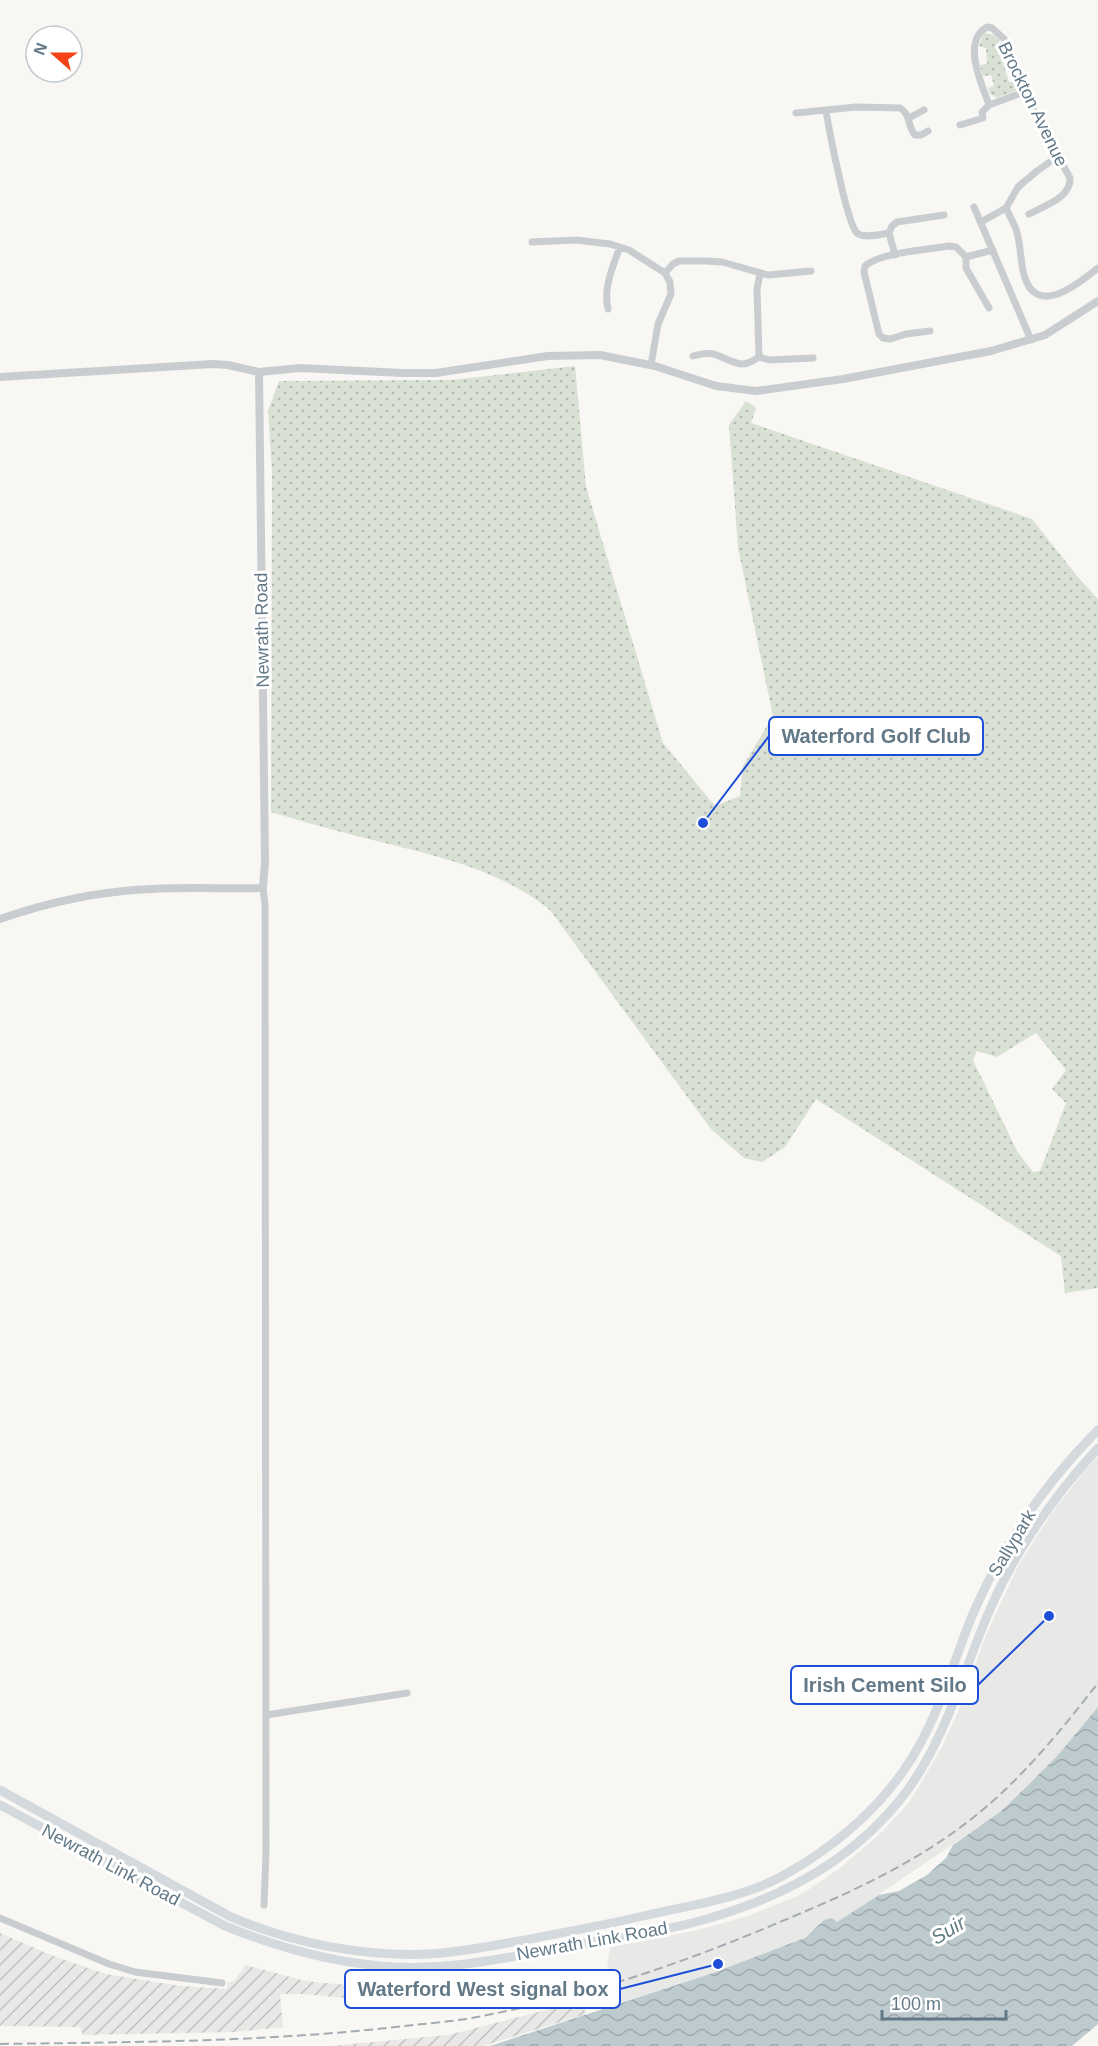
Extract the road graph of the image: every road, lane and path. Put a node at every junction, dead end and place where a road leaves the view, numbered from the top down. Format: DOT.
graph roads {
  1 [pos="1024,92"];
  2 [pos="989,105"];
  3 [pos="924,110"];
  4 [pos="826,111"];
  5 [pos="796,113"];
  6 [pos="909,118"];
  7 [pos="960,125"];
  8 [pos="928,131"];
  9 [pos="1057,157"];
  10 [pos="974,207"];
  11 [pos="1006,208"];
  12 [pos="1029,214"];
  13 [pos="944,215"];
  14 [pos="981,222"];
  15 [pos="889,233"];
  16 [pos="532,242"];
  17 [pos="620,247"];
  18 [pos="993,250"];
  19 [pos="895,255"];
  20 [pos="966,257"];
  21 [pos="1098,268"];
  22 [pos="811,272"];
  23 [pos="665,273"];
  24 [pos="760,273"];
  25 [pos="1098,302"];
  26 [pos="989,308"];
  27 [pos="608,309"];
  28 [pos="930,331"];
  29 [pos="1031,340"];
  30 [pos="693,356"];
  31 [pos="759,357"];
  32 [pos="813,358"];
  33 [pos="651,365"];
  34 [pos="259,372"];
  35 [pos="0,377"];
  36 [pos="263,888"];
  37 [pos="0,920"];
  38 [pos="1098,1430"];
  39 [pos="1098,1448"];
  40 [pos="952,1671"];
  41 [pos="963,1678"];
  42 [pos="407,1694"];
  43 [pos="266,1715"];
  44 [pos="0,1790"];
  45 [pos="0,1805"];
  46 [pos="264,1905"];
  47 [pos="0,1918"];
  48 [pos="222,1983"];
  1 -- 2 [label="street"];
  1 -- 2 [label="street, Brockton Avenue"];
  1 -- 9 [label="street, Brockton Avenue"];
  2 -- 7 [label="street"];
  3 -- 6 [label="street"];
  4 -- 5 [label="street"];
  4 -- 6 [label="street"];
  4 -- 15 [label="street"];
  6 -- 8 [label="street"];
  9 -- 11 [label="street"];
  9 -- 12 [label="street, Brockton Avenue"];
  10 -- 14 [label="street"];
  11 -- 14 [label="street"];
  11 -- 21 [label="street"];
  13 -- 15 [label="street"];
  14 -- 18 [label="street"];
  15 -- 19 [label="street"];
  16 -- 17 [label="street"];
  17 -- 23 [label="street"];
  17 -- 27 [label="street"];
  18 -- 20 [label="street"];
  18 -- 29 [label="street"];
  19 -- 20 [label="street"];
  19 -- 28 [label="street"];
  20 -- 26 [label="street"];
  22 -- 24 [label="street"];
  23 -- 24 [label="street"];
  23 -- 33 [label="street"];
  24 -- 31 [label="street"];
  25 -- 29 [label="street"];
  29 -- 33 [label="street"];
  30 -- 31 [label="street"];
  31 -- 32 [label="street"];
  33 -- 34 [label="street"];
  34 -- 35 [label="street"];
  34 -- 36 [label="street, Newrath Road"];
  36 -- 37 [label="street"];
  36 -- 43 [label="street"];
  38 -- 40 [label="main road, Sallypark"];
  39 -- 41 [label="main road, Sallypark"];
  40 -- 44 [label="main road, Newrath Link Road"];
  41 -- 45 [label="main road, Newrath Link Road"];
  42 -- 43 [label="street"];
  43 -- 46 [label="street"];
  47 -- 48 [label="street"];
}
